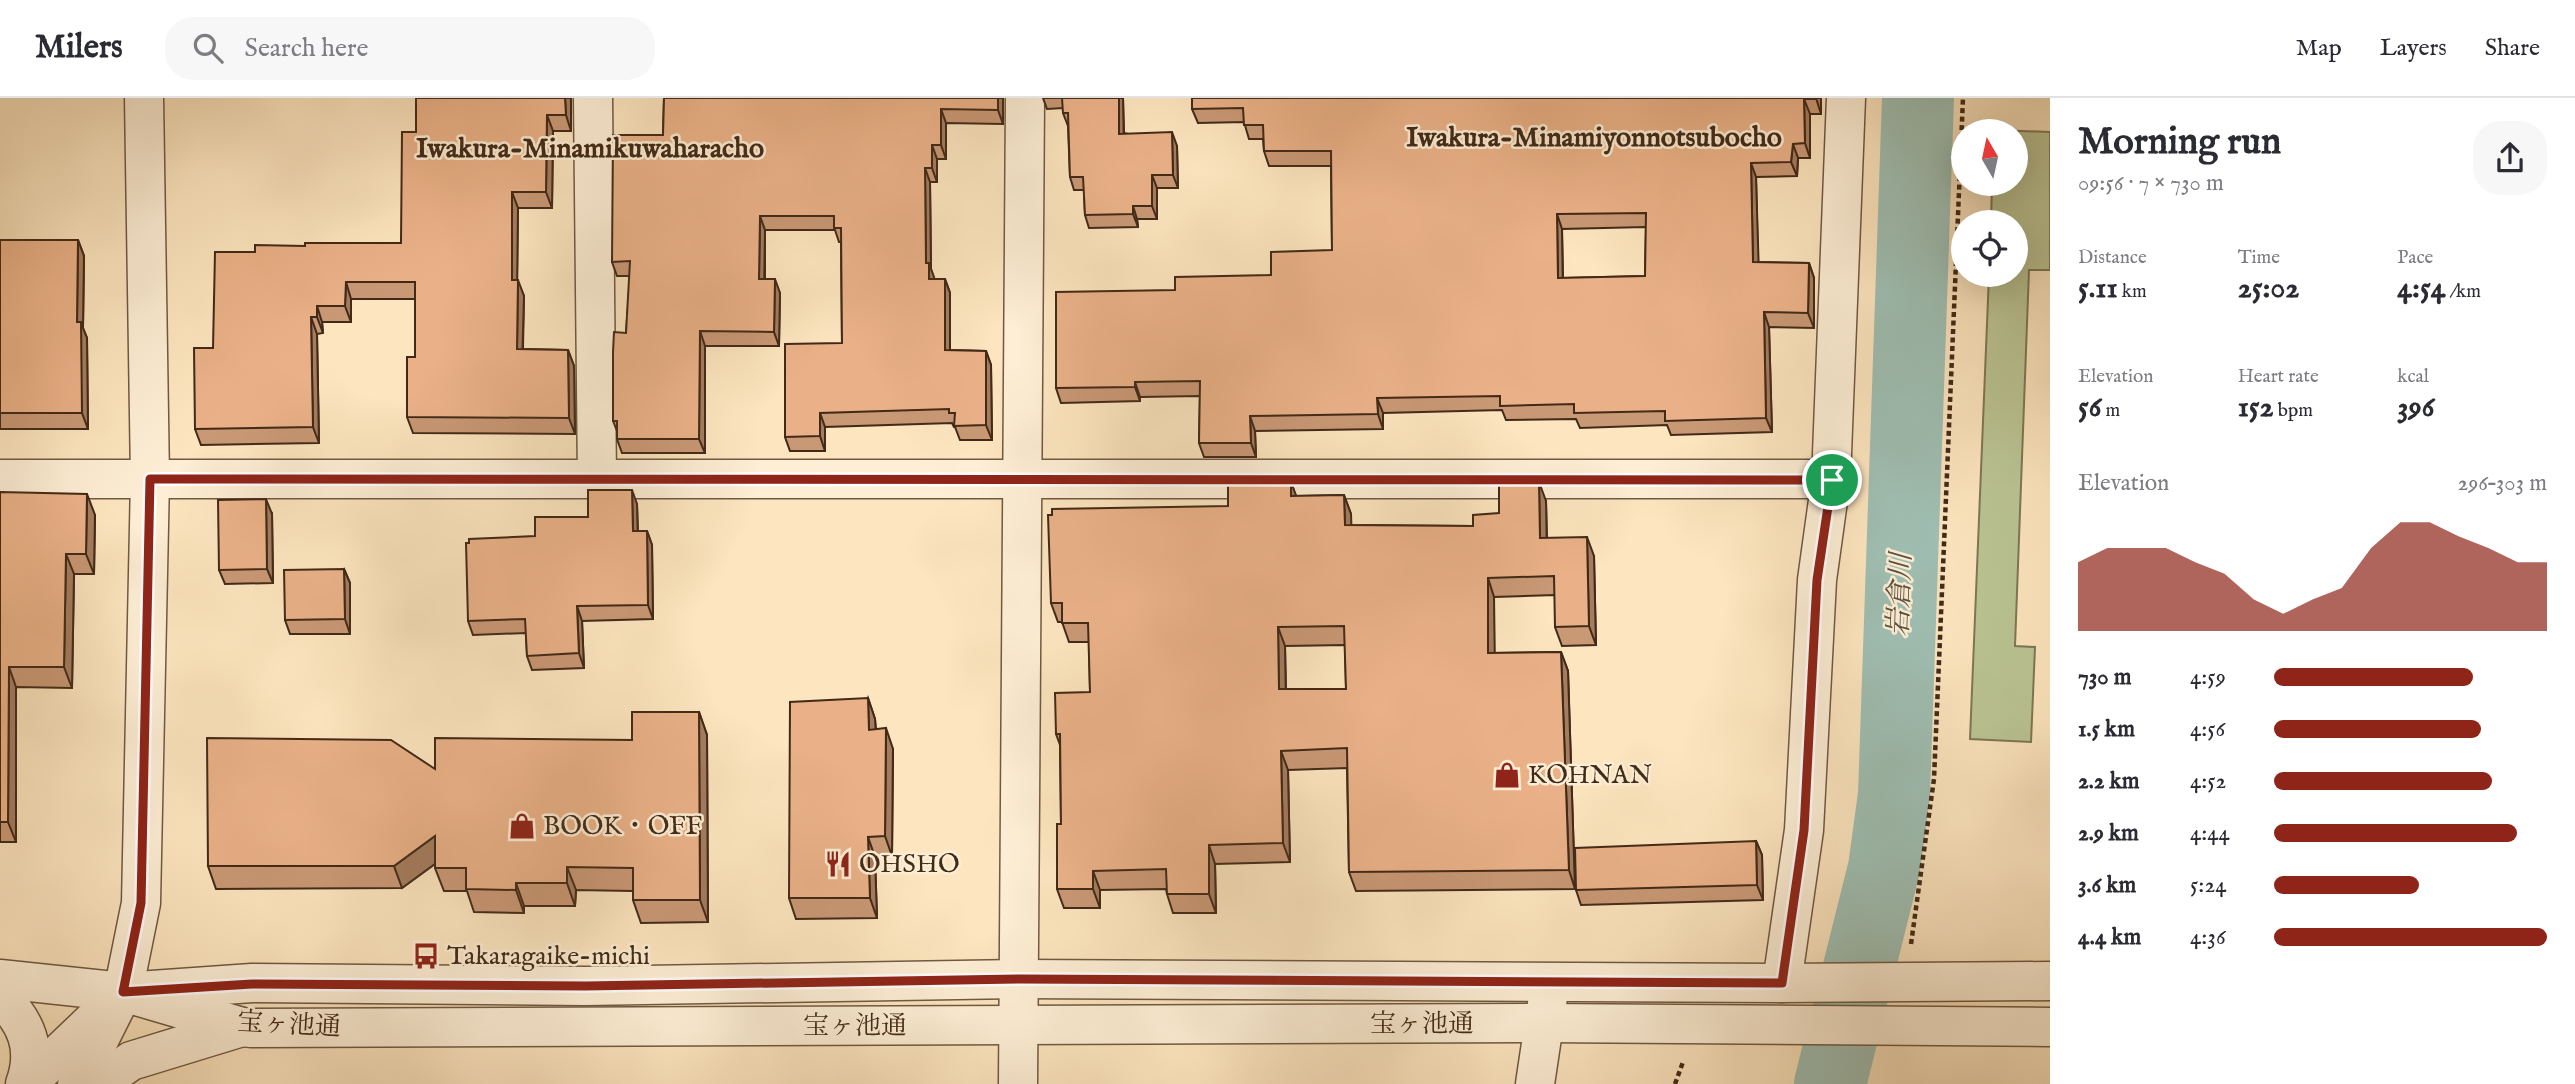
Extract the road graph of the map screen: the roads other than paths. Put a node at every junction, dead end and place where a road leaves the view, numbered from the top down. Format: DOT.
graph roads {
  1 [pos="144,98"];
  2 [pos="593,98"];
  3 [pos="1025,98"];
  4 [pos="1846,98"];
  5 [pos="0,479"];
  6 [pos="150,479"];
  7 [pos="597,479"];
  8 [pos="1022,479"];
  9 [pos="1832,480"];
  10 [pos="0,979"];
  11 [pos="1018,979"];
  12 [pos="1550,981"];
  13 [pos="2050,981"];
  14 [pos="1792,983"];
  15 [pos="123,992"];
  16 [pos="0,996"];
  17 [pos="1544,1023"];
  18 [pos="1018,1026"];
  19 [pos="242,1027"];
  20 [pos="2050,1027"];
  21 [pos="26,1084"];
  22 [pos="77,1084"];
  23 [pos="98,1084"];
  24 [pos="1018,1084"];
  25 [pos="1535,1084"];
  1 -- 6 [label="street"];
  2 -- 7 [label="street"];
  3 -- 8 [label="street"];
  4 -- 9 [label="street"];
  5 -- 6 [label="street"];
  6 -- 7 [label="street"];
  6 -- 15 [label="street"];
  7 -- 8 [label="street"];
  8 -- 9 [label="street"];
  8 -- 11 [label="street"];
  9 -- 14 [label="street"];
  10 -- 15 [label="street"];
  11 -- 12 [label="street, 宝ヶ池通"];
  11 -- 15 [label="street, 宝ヶ池通"];
  11 -- 18 [label="street"];
  12 -- 14 [label="street, 宝ヶ池通"];
  12 -- 17 [label="street"];
  13 -- 14 [label="street, 宝ヶ池通"];
  15 -- 19 [label="street, 宝ヶ池通"];
  15 -- 21 [label="street"];
  15 -- 22 [label="street"];
  16 -- 21 [label="street"];
  17 -- 18 [label="street, 宝ヶ池通"];
  17 -- 20 [label="street, 宝ヶ池通"];
  17 -- 25 [label="street"];
  18 -- 19 [label="street, 宝ヶ池通"];
  18 -- 24 [label="street"];
  19 -- 23 [label="street"];
}
